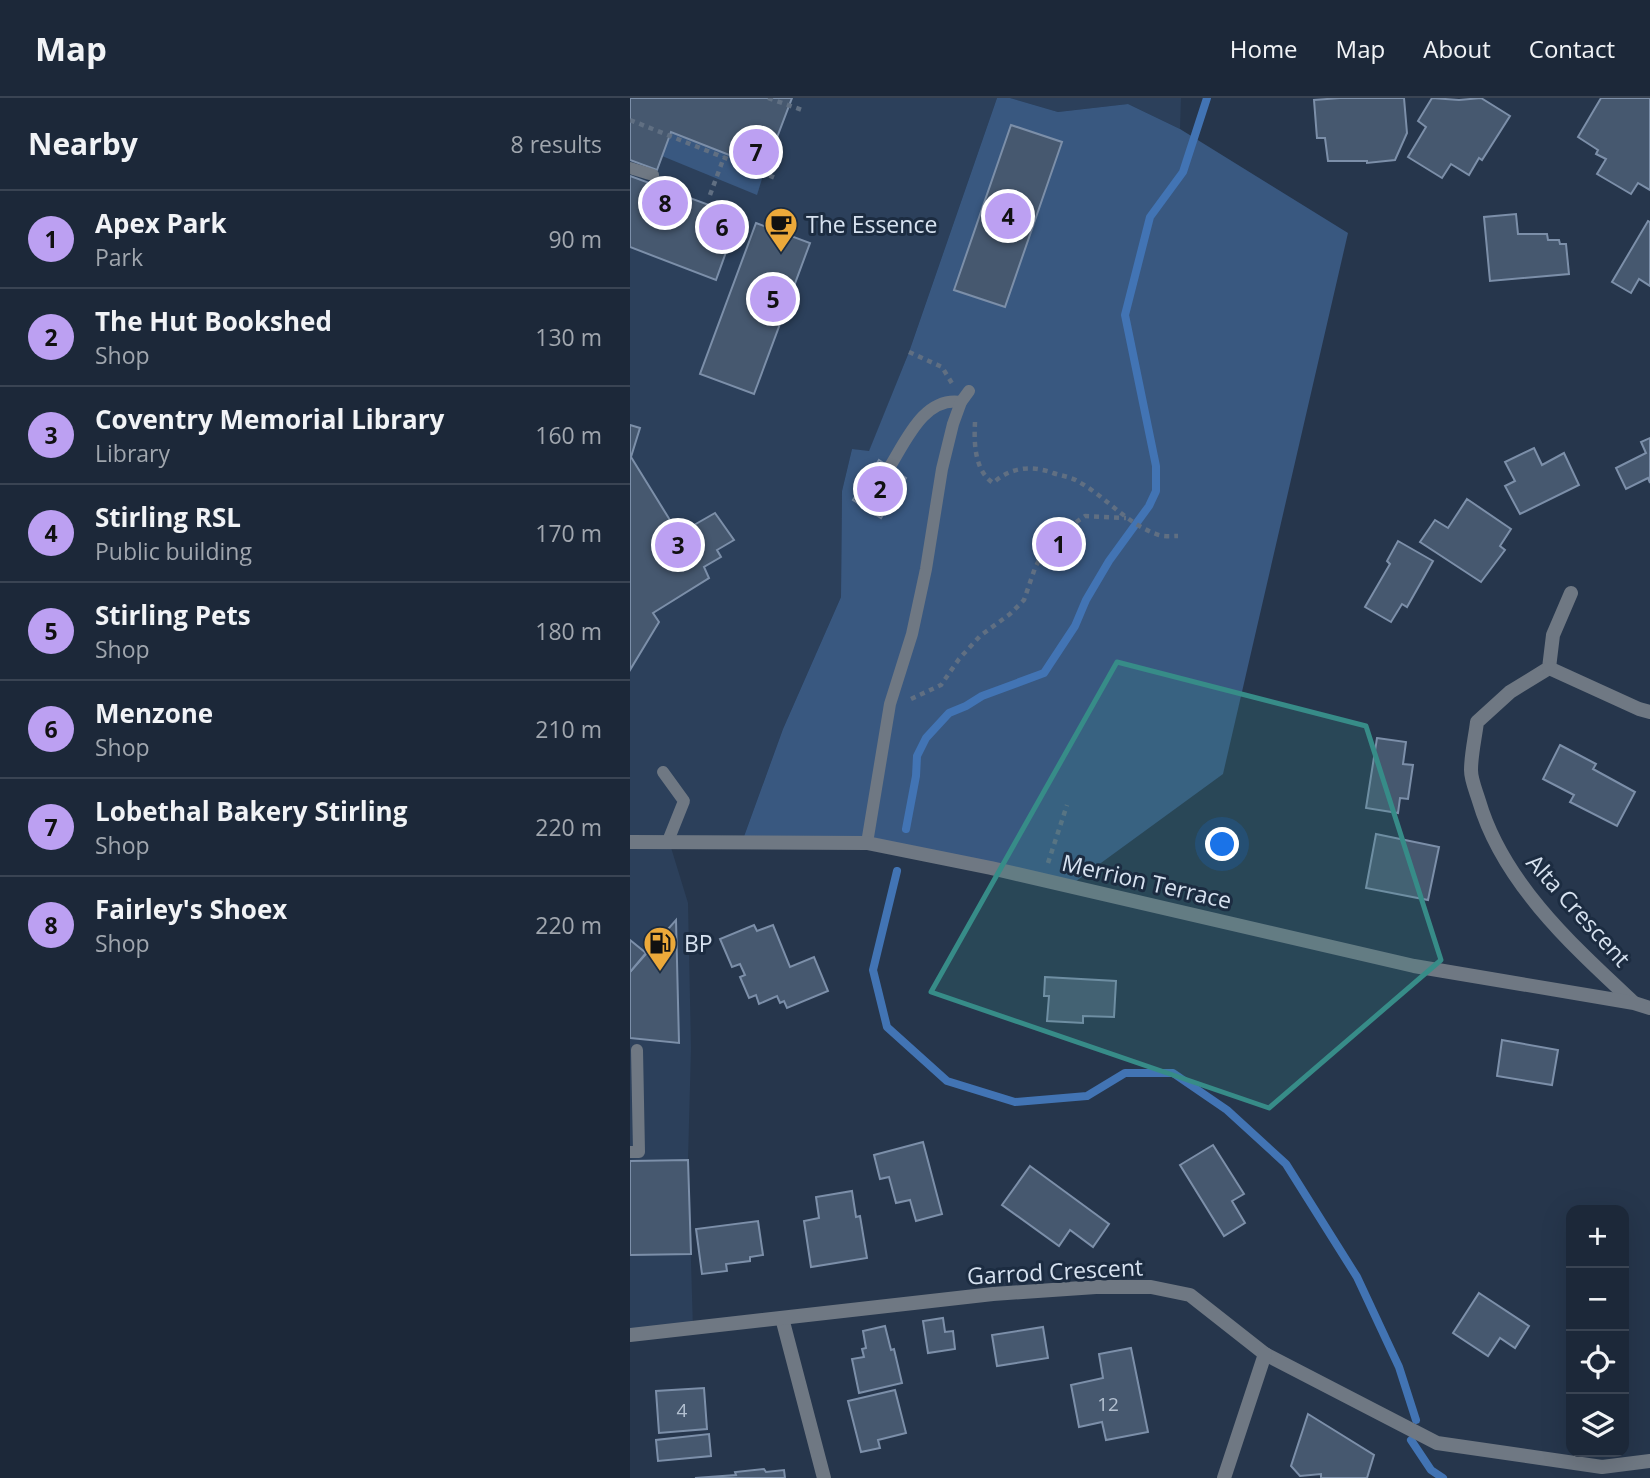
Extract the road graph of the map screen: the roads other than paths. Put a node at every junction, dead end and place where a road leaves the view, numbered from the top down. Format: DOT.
graph roads {
  1 [pos="630,168"];
  2 [pos="653,175"];
  3 [pos="970,391"];
  4 [pos="961,402"];
  5 [pos="889,468"];
  6 [pos="1571,593"];
  7 [pos="1549,668"];
  8 [pos="1650,712"];
  9 [pos="663,772"];
  10 [pos="668,841"];
  11 [pos="630,842"];
  12 [pos="866,843"];
  13 [pos="1634,1003"];
  14 [pos="1650,1008"];
  15 [pos="637,1050"];
  16 [pos="630,1152"];
  17 [pos="782,1318"];
  18 [pos="630,1335"];
  19 [pos="1265,1354"];
  20 [pos="1650,1461"];
  21 [pos="824,1478"];
  22 [pos="1224,1478"];
  1 -- 2 [label="lane"];
  3 -- 4 [label="lane"];
  4 -- 5 [label="lane"];
  4 -- 12 [label="lane"];
  6 -- 7 [label="street"];
  7 -- 8 [label="street"];
  7 -- 13 [label="street, Alta Crescent"];
  9 -- 10 [label="lane"];
  10 -- 11 [label="street, Merrion Terrace"];
  10 -- 12 [label="street, Merrion Terrace"];
  12 -- 13 [label="street, Merrion Terrace"];
  13 -- 14 [label="street, Merrion Terrace"];
  15 -- 16 [label="lane"];
  17 -- 18 [label="street, Garrod Crescent"];
  17 -- 19 [label="street, Garrod Crescent"];
  17 -- 21 [label="street"];
  19 -- 20 [label="street, Garrod Crescent"];
  19 -- 22 [label="street"];
}
